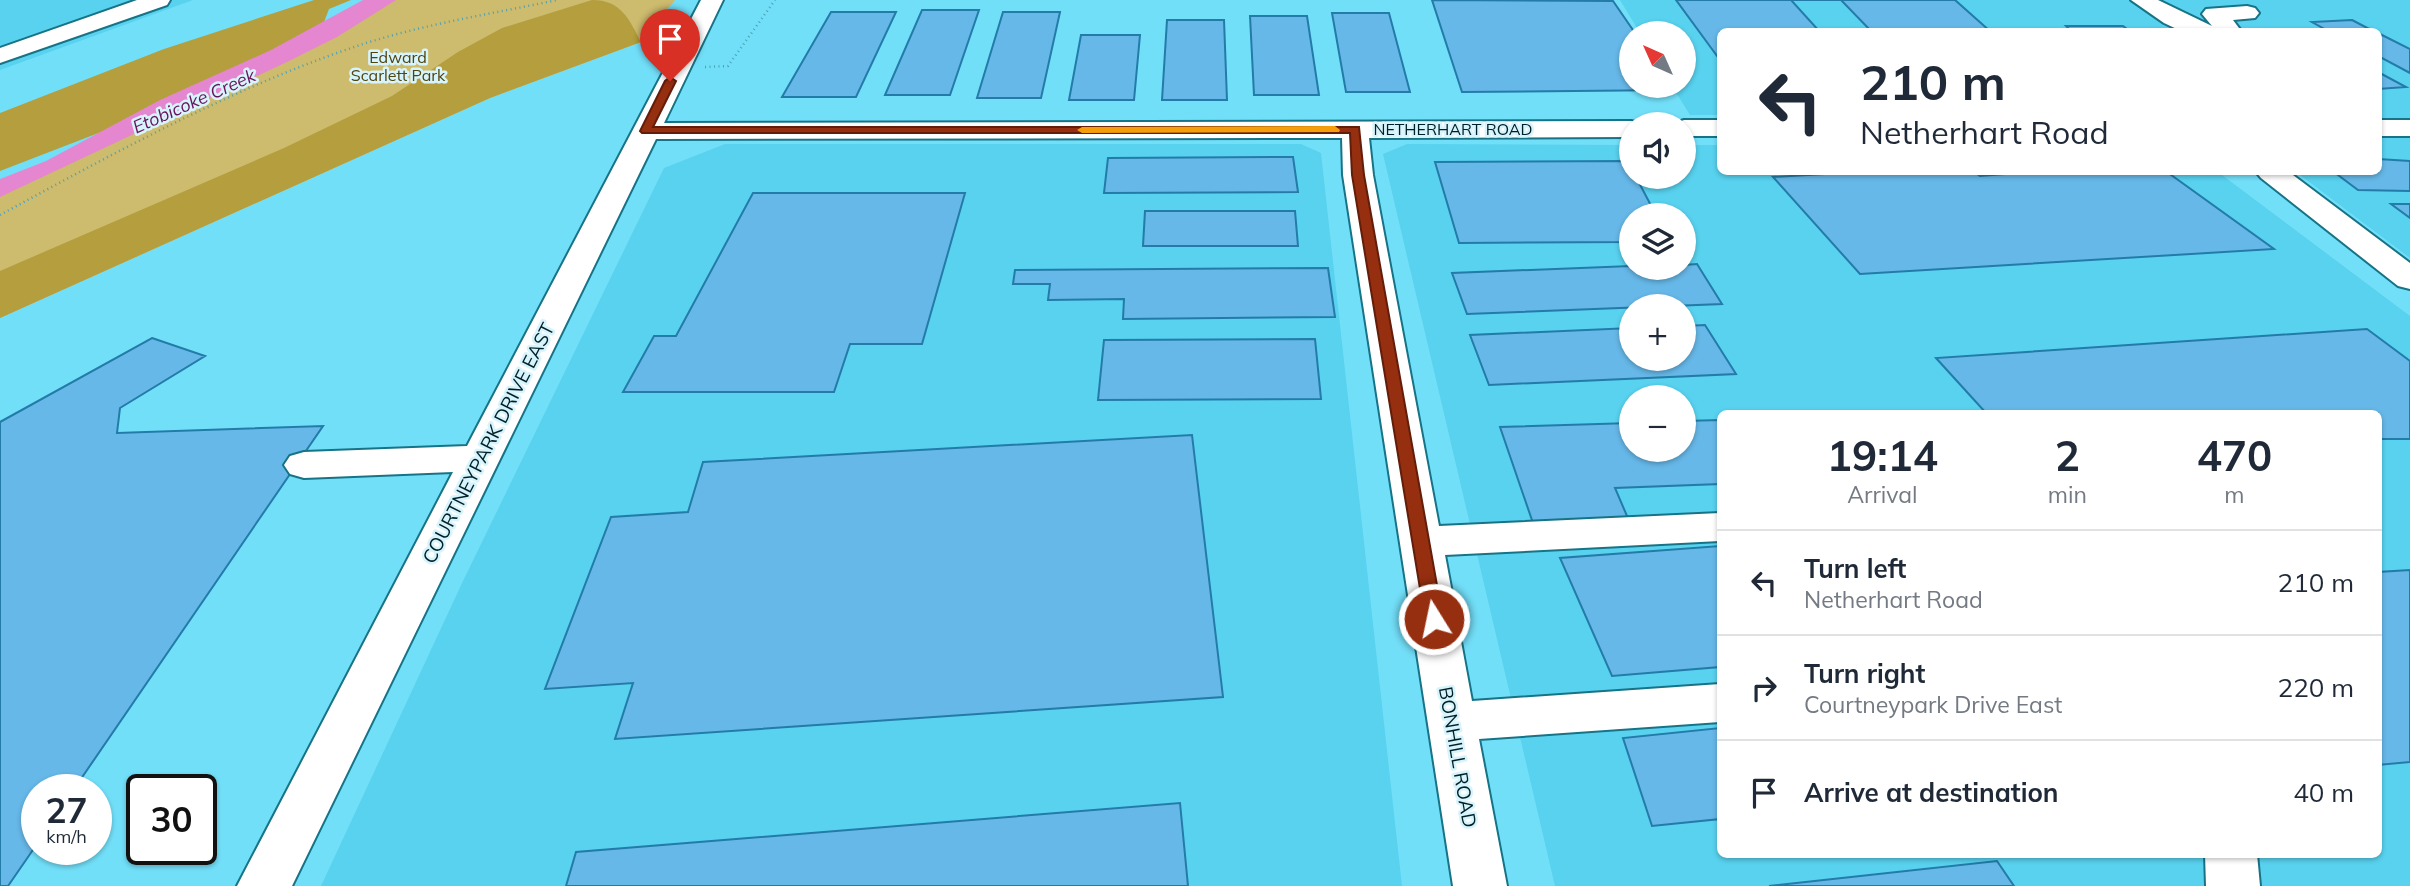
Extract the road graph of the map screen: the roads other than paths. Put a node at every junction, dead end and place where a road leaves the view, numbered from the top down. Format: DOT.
graph roads {
  1 [pos="159,0"];
  2 [pos="2142,0"];
  3 [pos="710,4"];
  4 [pos="2247,13"];
  5 [pos="2196,28"];
  6 [pos="2226,28"];
  7 [pos="0,57"];
  8 [pos="1696,128"];
  9 [pos="1717,128"];
  10 [pos="2382,128"];
  11 [pos="2410,128"];
  12 [pos="1619,129"];
  13 [pos="1355,130"];
  14 [pos="646,131"];
  15 [pos="2275,175"];
  16 [pos="2410,279"];
  17 [pos="480,458"];
  18 [pos="304,465"];
  19 [pos="1717,527"];
  20 [pos="1421,542"];
  21 [pos="1717,703"];
  22 [pos="1452,722"];
  23 [pos="2231,858"];
  24 [pos="264,886"];
  25 [pos="1480,886"];
  26 [pos="2234,886"];
  1 -- 7 [label="street"];
  2 -- 5 [label="street"];
  3 -- 14 [label="street, COURTNEYPARK DRIVE EAST"];
  4 -- 6 [label="street"];
  8 -- 9 [label="street"];
  10 -- 11 [label="street"];
  12 -- 13 [label="street, NETHERHART ROAD"];
  13 -- 14 [label="street, NETHERHART ROAD"];
  13 -- 20 [label="street, BONHILL ROAD"];
  14 -- 17 [label="street, COURTNEYPARK DRIVE EAST"];
  15 -- 16 [label="street"];
  17 -- 18 [label="street"];
  17 -- 24 [label="street, COURTNEYPARK DRIVE EAST"];
  19 -- 20 [label="street"];
  20 -- 22 [label="street, BONHILL ROAD"];
  21 -- 22 [label="street"];
  22 -- 25 [label="street, BONHILL ROAD"];
  23 -- 26 [label="street"];
}
